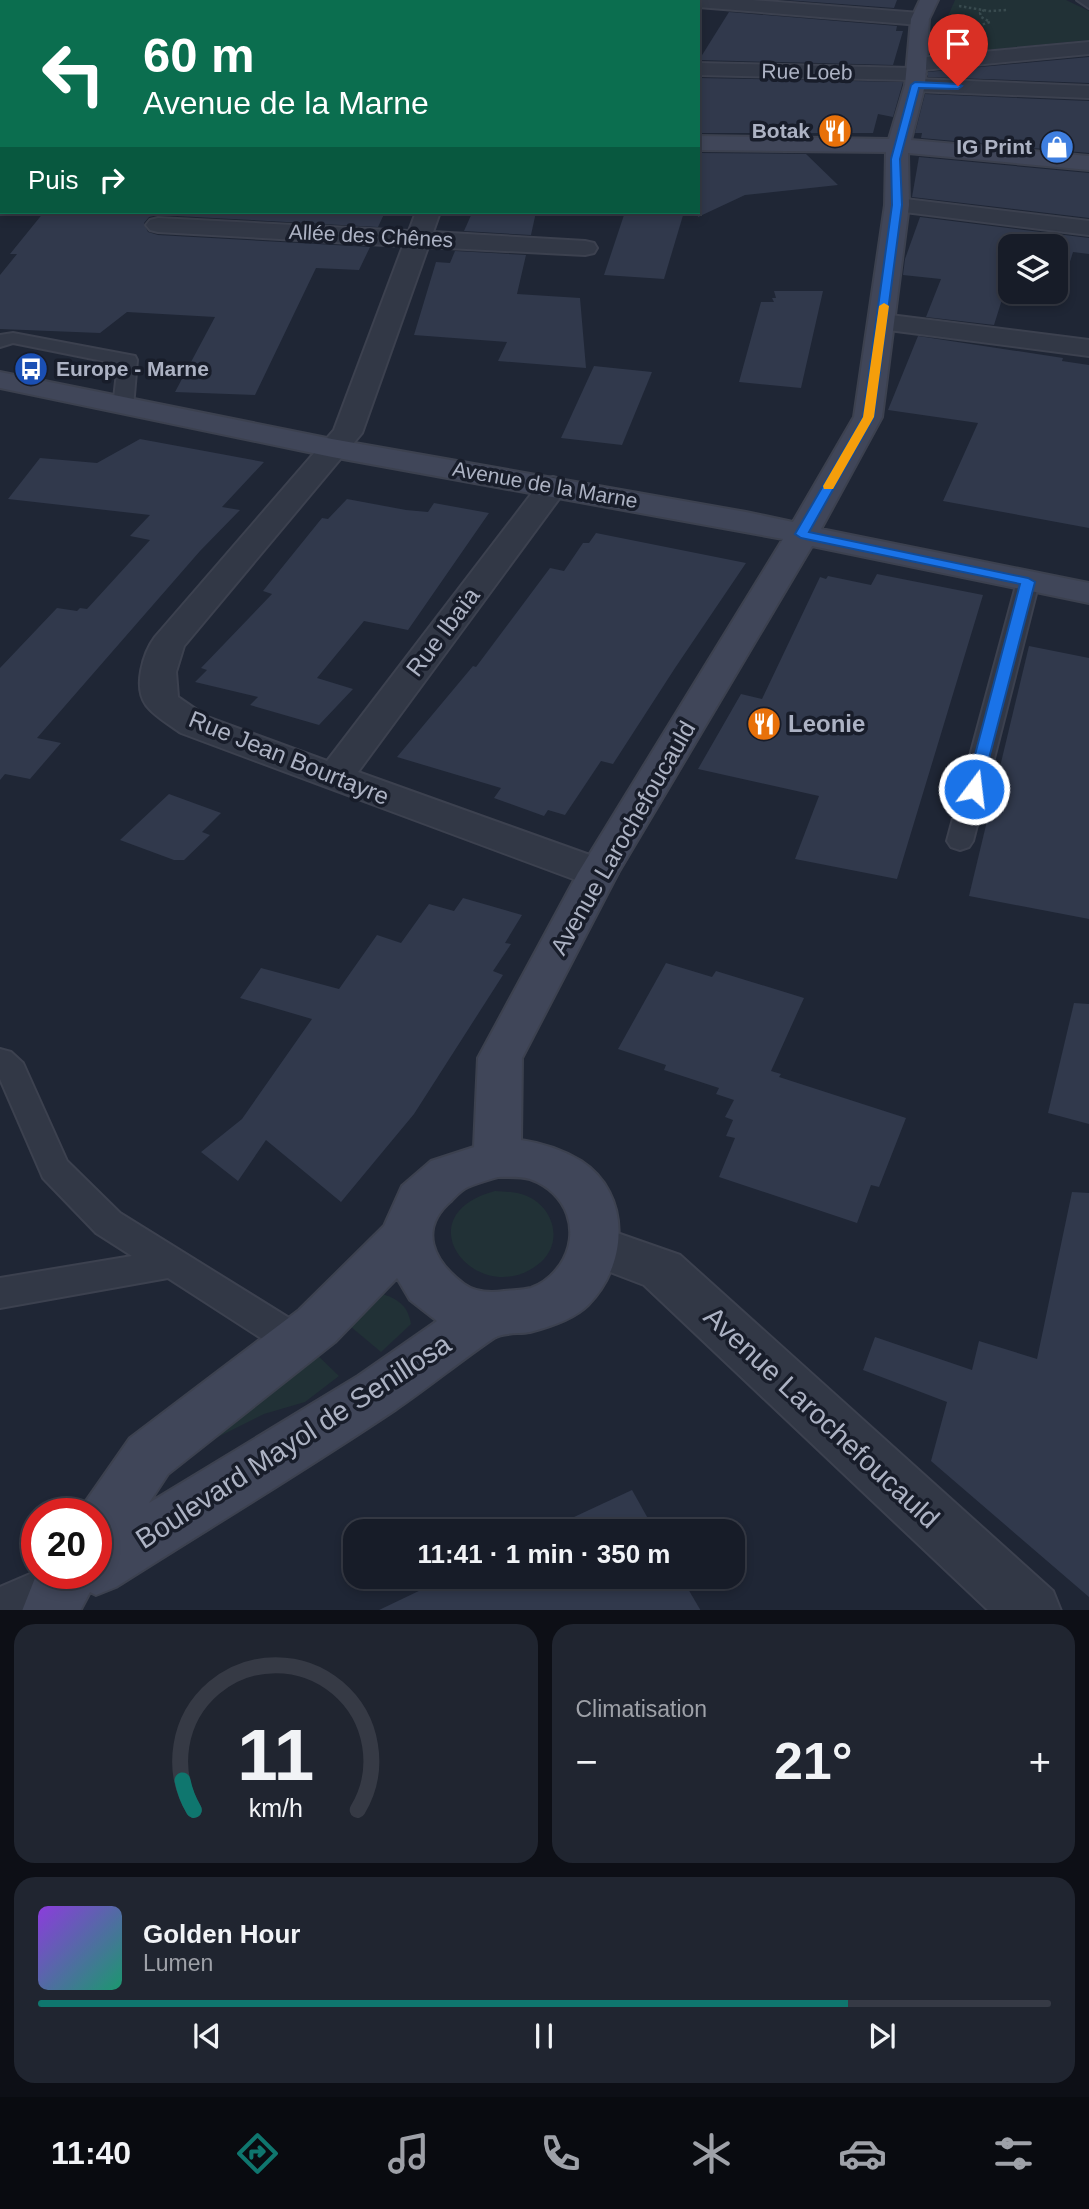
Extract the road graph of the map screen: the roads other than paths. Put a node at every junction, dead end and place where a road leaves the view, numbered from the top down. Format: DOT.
graph roads {
  1 [pos="700,0"];
  2 [pos="926,7"];
  3 [pos="1089,48"];
  4 [pos="700,69"];
  5 [pos="917,74"];
  6 [pos="1089,92"];
  7 [pos="700,143"];
  8 [pos="899,146"];
  9 [pos="1089,163"];
  10 [pos="897,205"];
  11 [pos="427,214"];
  12 [pos="158,225"];
  13 [pos="1089,228"];
  14 [pos="419,239"];
  15 [pos="585,248"];
  16 [pos="882,321"];
  17 [pos="0,341"];
  18 [pos="1089,348"];
  19 [pos="0,380"];
  20 [pos="123,407"];
  21 [pos="332,448"];
  22 [pos="553,486"];
  23 [pos="801,534"];
  24 [pos="1028,582"];
  25 [pos="1089,593"];
  26 [pos="334,778"];
  27 [pos="960,841"];
  28 [pos="598,873"];
  29 [pos="0,1060"];
  30 [pos="498,1158"];
  31 [pos="406,1237"];
  32 [pos="597,1246"];
  33 [pos="173,1263"];
  34 [pos="0,1293"];
  35 [pos="488,1314"];
  36 [pos="298,1342"];
  37 [pos="112,1510"];
  38 [pos="112,1556"];
  39 [pos="1031,1610"];
  1 -- 2 [label="street"];
  2 -- 5 [label="street, Avenue Larochefoucauld"];
  3 -- 5 [label="street"];
  4 -- 5 [label="street, Rue Loeb"];
  5 -- 6 [label="street"];
  5 -- 8 [label="street, Avenue Larochefoucauld"];
  7 -- 8 [label="street"];
  8 -- 9 [label="street"];
  8 -- 10 [label="street, Avenue Larochefoucauld"];
  10 -- 13 [label="street"];
  10 -- 16 [label="street, Avenue Larochefoucauld"];
  11 -- 14 [label="street, Rue Jean Bourtayre"];
  12 -- 14 [label="street, Allée des Chênes"];
  14 -- 15 [label="street, Allée des Chênes"];
  14 -- 21 [label="street, Rue Jean Bourtayre"];
  16 -- 18 [label="street"];
  16 -- 23 [label="street, Avenue Larochefoucauld"];
  17 -- 20 [label="lane"];
  19 -- 20 [label="street, Avenue de la Marne"];
  20 -- 21 [label="street, Avenue de la Marne"];
  21 -- 22 [label="street, Avenue de la Marne"];
  21 -- 26 [label="street, Rue Jean Bourtayre"];
  22 -- 23 [label="street, Avenue de la Marne"];
  22 -- 26 [label="street, Rue Ibaïa"];
  23 -- 24 [label="street, Avenue de la Marne"];
  23 -- 28 [label="street, Avenue Larochefoucauld"];
  24 -- 25 [label="street, Avenue de la Marne"];
  24 -- 27 [label="lane"];
  26 -- 28 [label="street, Rue Jean Bourtayre"];
  28 -- 30 [label="street, Avenue Larochefoucauld"];
  29 -- 33 [label="lane"];
  30 -- 31 [label="street"];
  30 -- 32 [label="street"];
  31 -- 35 [label="street"];
  31 -- 36 [label="street, Boulevard Mayol de Senillosa"];
  32 -- 35 [label="street"];
  32 -- 39 [label="street, Avenue Larochefoucauld"];
  33 -- 34 [label="lane"];
  33 -- 36 [label="lane"];
  35 -- 38 [label="street, Boulevard Mayol de Senillosa"];
  36 -- 37 [label="street, Boulevard Mayol de Senillosa"];
}
